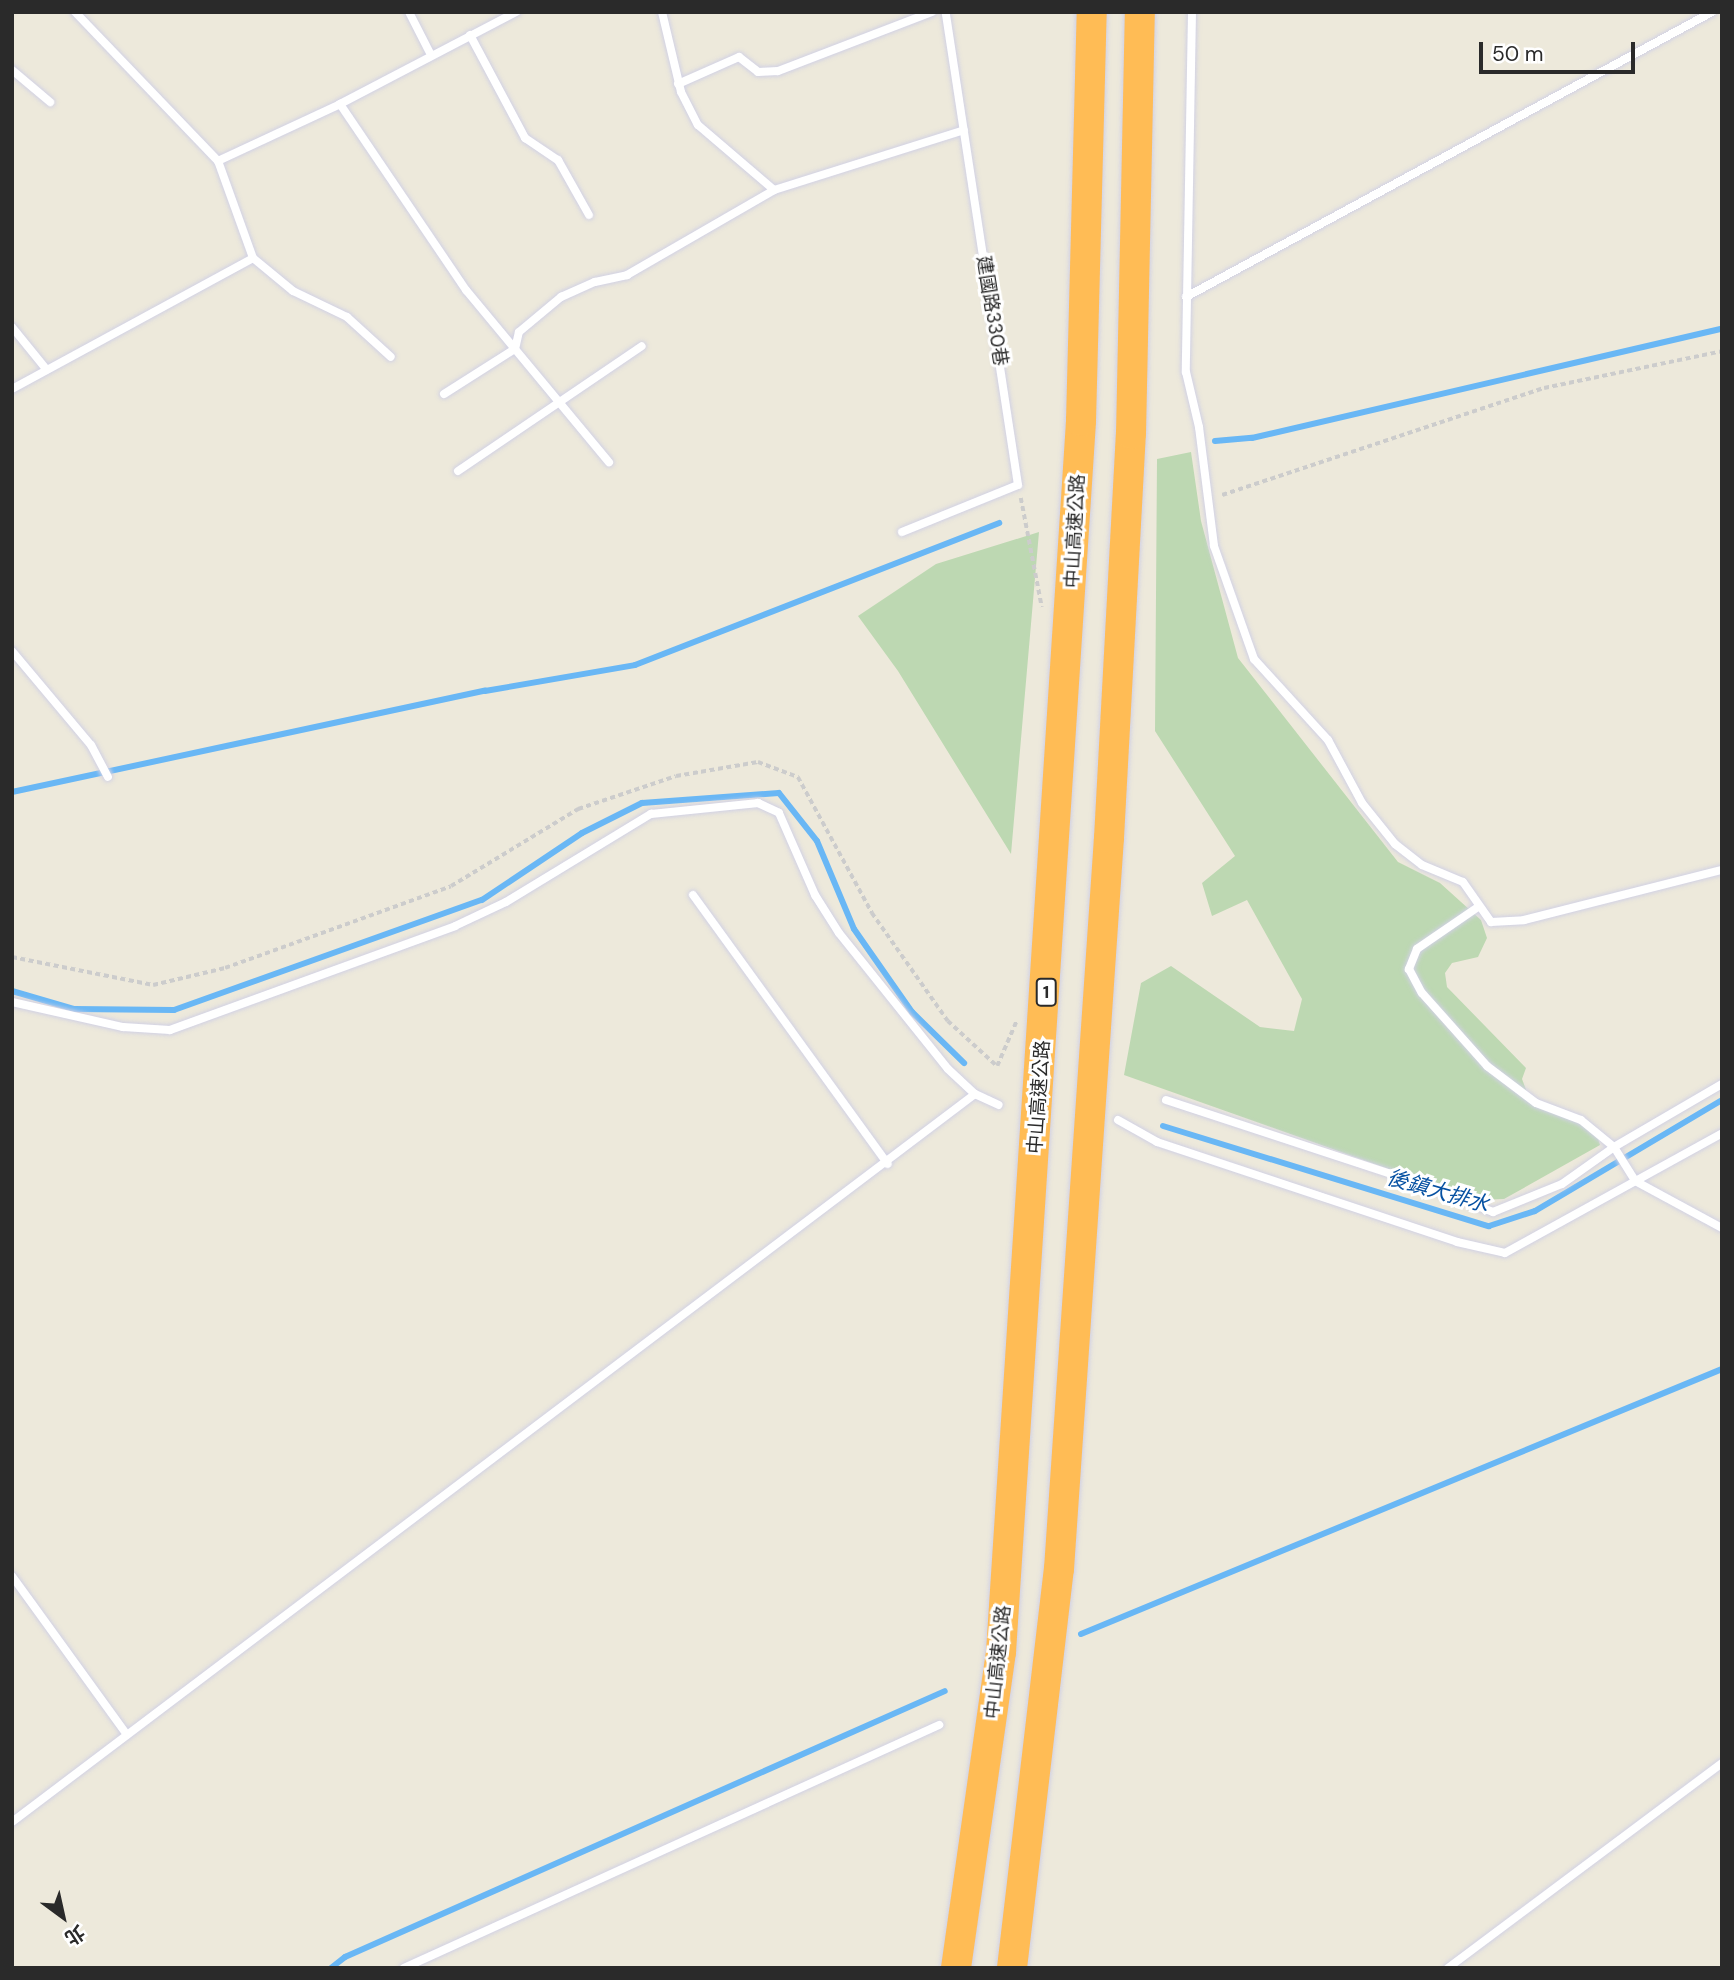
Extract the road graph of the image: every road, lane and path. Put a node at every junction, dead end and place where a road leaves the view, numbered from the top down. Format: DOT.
graph roads {
  1 [pos="75,12"];
  2 [pos="409,12"];
  3 [pos="516,12"];
  4 [pos="662,12"];
  5 [pos="932,12"];
  6 [pos="946,12"];
  7 [pos="1092,12"];
  8 [pos="1140,12"];
  9 [pos="1192,12"];
  10 [pos="1712,12"];
  11 [pos="470,35"];
  12 [pos="431,55"];
  13 [pos="12,70"];
  14 [pos="678,84"];
  15 [pos="50,102"];
  16 [pos="340,104"];
  17 [pos="964,130"];
  18 [pos="218,161"];
  19 [pos="774,190"];
  20 [pos="589,215"];
  21 [pos="254,258"];
  22 [pos="1186,298"];
  23 [pos="12,327"];
  24 [pos="642,346"];
  25 [pos="515,349"];
  26 [pos="1722,351"];
  27 [pos="391,357"];
  28 [pos="47,370"];
  29 [pos="12,389"];
  30 [pos="444,394"];
  31 [pos="559,401"];
  32 [pos="609,462"];
  33 [pos="458,471"];
  34 [pos="1018,485"];
  35 [pos="1206,500"];
  36 [pos="902,532"];
  37 [pos="1045,620"];
  38 [pos="12,651"];
  39 [pos="108,777"];
  40 [pos="1722,870"];
  41 [pos="693,895"];
  42 [pos="1478,907"];
  43 [pos="12,957"];
  44 [pos="12,1002"];
  45 [pos="1021,1010"];
  46 [pos="1722,1084"];
  47 [pos="975,1094"];
  48 [pos="1166,1100"];
  49 [pos="999,1105"];
  50 [pos="1118,1120"];
  51 [pos="1722,1133"];
  52 [pos="1615,1150"];
  53 [pos="888,1164"];
  54 [pos="1632,1177"];
  55 [pos="1722,1228"];
  56 [pos="12,1576"];
  57 [pos="939,1725"];
  58 [pos="127,1735"];
  59 [pos="1722,1763"];
  60 [pos="12,1822"];
  61 [pos="404,1968"];
  62 [pos="956,1968"];
  63 [pos="1012,1968"];
  64 [pos="1448,1968"];
  1 -- 18 [label="lane"];
  2 -- 12 [label="lane"];
  3 -- 11 [label="lane"];
  4 -- 14 [label="lane"];
  5 -- 14 [label="lane"];
  6 -- 17 [label="lane, 建國路330巷"];
  7 -- 62 [label="highway, 中山高速公路 / 1"];
  8 -- 63 [label="highway"];
  9 -- 22 [label="lane"];
  10 -- 22 [label="lane"];
  11 -- 12 [label="lane"];
  11 -- 20 [label="lane"];
  12 -- 16 [label="lane"];
  13 -- 15 [label="lane"];
  14 -- 19 [label="lane"];
  16 -- 18 [label="lane"];
  16 -- 25 [label="lane"];
  17 -- 19 [label="lane"];
  17 -- 34 [label="lane, 建國路330巷"];
  18 -- 21 [label="lane"];
  19 -- 25 [label="lane"];
  21 -- 27 [label="lane"];
  21 -- 28 [label="lane"];
  22 -- 35 [label="lane"];
  23 -- 28 [label="lane"];
  24 -- 31 [label="lane"];
  25 -- 30 [label="lane"];
  25 -- 31 [label="lane"];
  26 -- 35 [label="path"];
  28 -- 29 [label="lane"];
  31 -- 32 [label="lane"];
  31 -- 33 [label="lane"];
  34 -- 36 [label="lane"];
  34 -- 37 [label="path"];
  35 -- 42 [label="lane"];
  38 -- 39 [label="lane"];
  40 -- 42 [label="lane"];
  41 -- 53 [label="lane"];
  42 -- 52 [label="lane"];
  43 -- 45 [label="path"];
  44 -- 47 [label="lane"];
  46 -- 52 [label="lane"];
  47 -- 49 [label="lane"];
  47 -- 53 [label="lane"];
  48 -- 52 [label="lane"];
  50 -- 54 [label="lane"];
  51 -- 54 [label="lane"];
  52 -- 54 [label="lane"];
  53 -- 58 [label="lane"];
  54 -- 55 [label="lane"];
  56 -- 58 [label="lane"];
  57 -- 61 [label="lane"];
  58 -- 60 [label="lane"];
  59 -- 64 [label="lane"];
}
